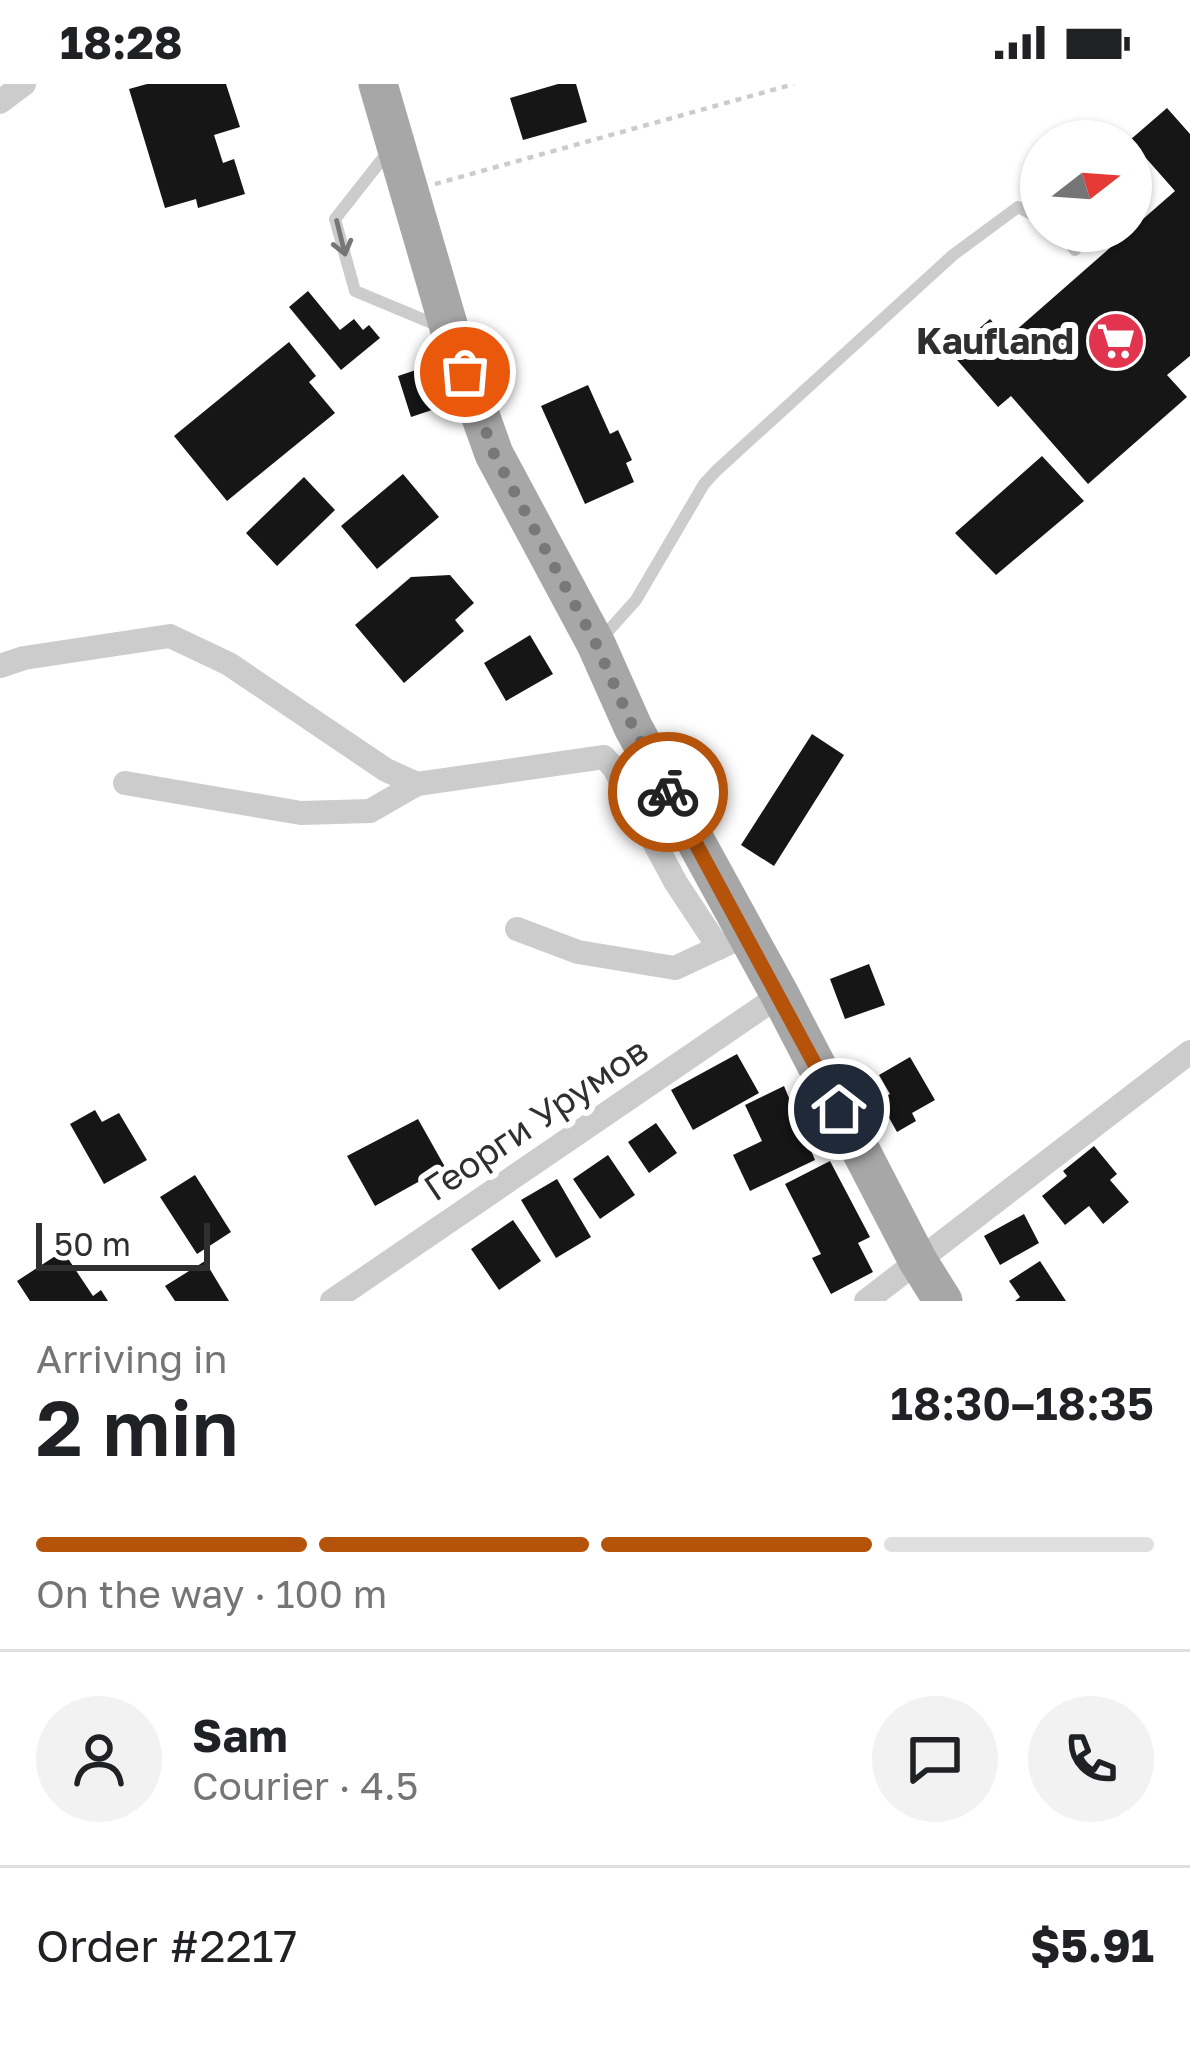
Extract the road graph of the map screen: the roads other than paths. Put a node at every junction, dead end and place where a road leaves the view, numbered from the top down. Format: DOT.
graph roads {
  1 [pos="24,84"];
  2 [pos="378,84"];
  3 [pos="0,102"];
  4 [pos="395,142"];
  5 [pos="1020,208"];
  6 [pos="450,331"];
  7 [pos="596,644"];
  8 [pos="0,666"];
  9 [pos="125,783"];
  10 [pos="417,784"];
  11 [pos="518,929"];
  12 [pos="732,941"];
  13 [pos="780,995"];
  14 [pos="1190,1052"];
  15 [pos="917,1262"];
  16 [pos="332,1301"];
  17 [pos="866,1301"];
  18 [pos="944,1301"];
  1 -- 3 [label="street"];
  2 -- 4 [label="main road"];
  4 -- 6 [label="main road"];
  4 -- 6 [label="lane, one-way"];
  5 -- 7 [label="lane"];
  6 -- 7 [label="main road"];
  7 -- 12 [label="main road"];
  8 -- 10 [label="street"];
  9 -- 10 [label="street"];
  10 -- 12 [label="street"];
  11 -- 12 [label="street"];
  12 -- 13 [label="main road"];
  13 -- 15 [label="main road"];
  13 -- 16 [label="street, Георги Урумов"];
  14 -- 15 [label="street"];
  15 -- 17 [label="street"];
  15 -- 18 [label="main road"];
}
